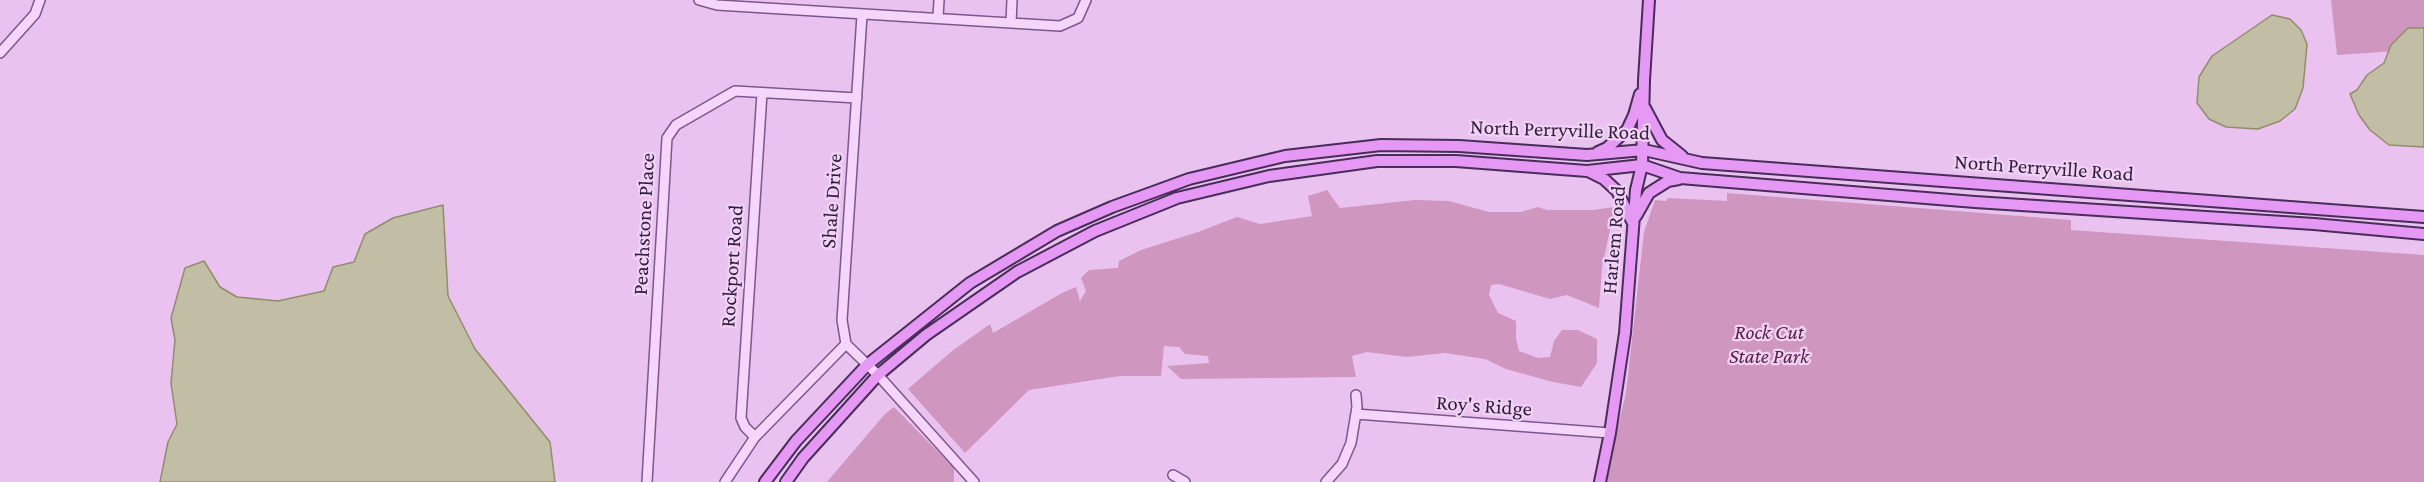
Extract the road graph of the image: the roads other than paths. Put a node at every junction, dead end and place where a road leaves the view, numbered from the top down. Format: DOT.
graph roads {
  1 [pos="40,0"];
  2 [pos="699,0"];
  3 [pos="939,0"];
  4 [pos="1012,0"];
  5 [pos="1086,0"];
  6 [pos="1649,0"];
  7 [pos="862,15"];
  8 [pos="938,18"];
  9 [pos="1011,23"];
  10 [pos="0,53"];
  11 [pos="1644,80"];
  12 [pos="762,93"];
  13 [pos="857,98"];
  14 [pos="1644,150"];
  15 [pos="1587,155"];
  16 [pos="1702,163"];
  17 [pos="1642,165"];
  18 [pos="1587,171"];
  19 [pos="1680,178"];
  20 [pos="2424,217"];
  21 [pos="1633,224"];
  22 [pos="2424,234"];
  23 [pos="846,344"];
  24 [pos="867,365"];
  25 [pos="878,375"];
  26 [pos="1356,395"];
  27 [pos="1356,414"];
  28 [pos="1610,434"];
  29 [pos="755,437"];
  30 [pos="1173,475"];
  31 [pos="972,481"];
  32 [pos="647,482"];
  33 [pos="725,482"];
  34 [pos="765,482"];
  35 [pos="786,482"];
  36 [pos="1185,482"];
  37 [pos="1326,482"];
  38 [pos="1600,482"];
  1 -- 10 [label="street"];
  2 -- 7 [label="street"];
  3 -- 8 [label="street"];
  4 -- 9 [label="street"];
  5 -- 9 [label="street"];
  6 -- 11 [label="main road, Harlem Road"];
  7 -- 8 [label="street"];
  7 -- 13 [label="street, Shale Drive"];
  8 -- 9 [label="street"];
  11 -- 14 [label="main road, Harlem Road"];
  11 -- 15 [label="main road"];
  11 -- 16 [label="main road"];
  12 -- 13 [label="street, Peachstone Place"];
  12 -- 29 [label="street, Rockport Road"];
  12 -- 32 [label="street, Peachstone Place"];
  13 -- 23 [label="street, Shale Drive"];
  14 -- 15 [label="main road, North Perryville Road"];
  14 -- 16 [label="main road, North Perryville Road"];
  14 -- 17 [label="main road, Harlem Road"];
  15 -- 24 [label="main road, North Perryville Road"];
  16 -- 20 [label="main road, North Perryville Road"];
  17 -- 18 [label="main road, North Perryville Road"];
  17 -- 19 [label="main road, North Perryville Road"];
  17 -- 21 [label="main road, Harlem Road"];
  18 -- 21 [label="main road"];
  18 -- 25 [label="main road, North Perryville Road"];
  19 -- 21 [label="main road"];
  19 -- 22 [label="main road, North Perryville Road"];
  21 -- 28 [label="main road, Harlem Road"];
  23 -- 24 [label="street"];
  23 -- 29 [label="street"];
  24 -- 25 [label="street"];
  24 -- 34 [label="main road, North Perryville Road"];
  25 -- 31 [label="street"];
  25 -- 35 [label="main road, North Perryville Road"];
  26 -- 27 [label="street"];
  27 -- 28 [label="street, Roy's Ridge"];
  27 -- 37 [label="street"];
  28 -- 38 [label="main road, Harlem Road"];
  29 -- 33 [label="street"];
  30 -- 36 [label="street"];
}
